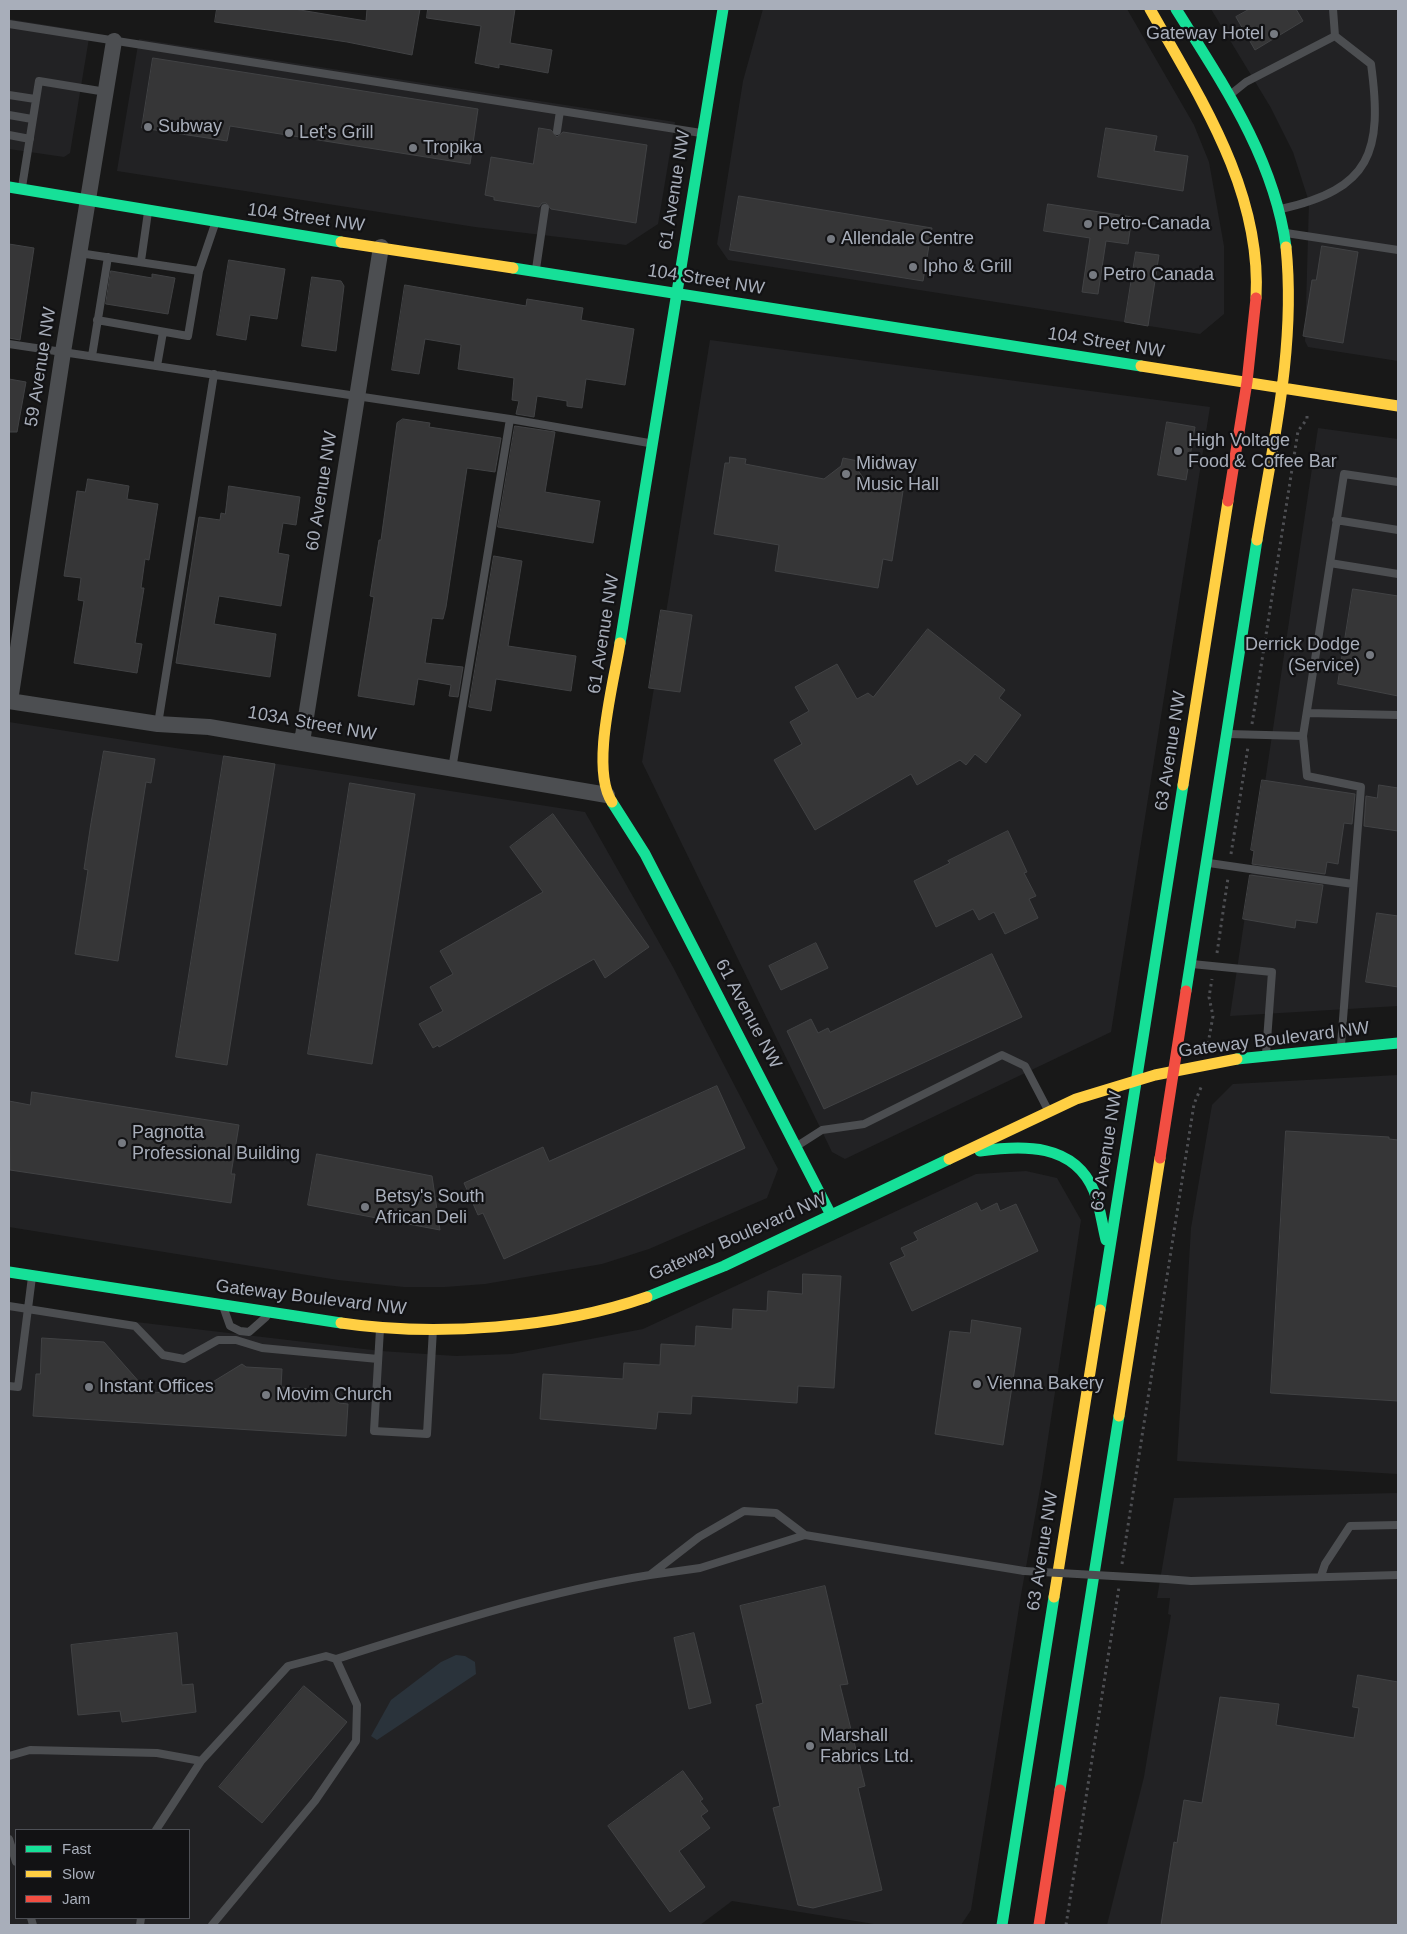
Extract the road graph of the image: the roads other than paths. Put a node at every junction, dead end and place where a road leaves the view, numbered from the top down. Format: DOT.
graph roads {
  1 [pos="723,9"];
  2 [pos="1176,9"];
  3 [pos="1334,9"];
  4 [pos="1153,10"];
  5 [pos="9,24"];
  6 [pos="1335,36"];
  7 [pos="114,40"];
  8 [pos="106,92"];
  9 [pos="9,95"];
  10 [pos="1230,96"];
  11 [pos="35,100"];
  12 [pos="560,111"];
  13 [pos="9,115"];
  14 [pos="32,118"];
  15 [pos="557,131"];
  16 [pos="703,133"];
  17 [pos="9,135"];
  18 [pos="30,139"];
  19 [pos="9,187"];
  20 [pos="21,189"];
  21 [pos="88,200"];
  22 [pos="544,208"];
  23 [pos="148,210"];
  24 [pos="1279,210"];
  25 [pos="215,222"];
  26 [pos="1284,233"];
  27 [pos="381,247"];
  28 [pos="1398,250"];
  29 [pos="79,253"];
  30 [pos="108,257"];
  31 [pos="141,261"];
  32 [pos="199,271"];
  33 [pos="536,271"];
  34 [pos="676,294"];
  35 [pos="98,320"];
  36 [pos="163,332"];
  37 [pos="9,344"];
  38 [pos="63,352"];
  39 [pos="92,356"];
  40 [pos="157,366"];
  41 [pos="214,374"];
  42 [pos="1247,382"];
  43 [pos="1281,389"];
  44 [pos="357,396"];
  45 [pos="1398,406"];
  46 [pos="510,419"];
  47 [pos="651,444"];
  48 [pos="1398,482"];
  49 [pos="1336,520"];
  50 [pos="1398,530"];
  51 [pos="1330,563"];
  52 [pos="1398,574"];
  53 [pos="9,701"];
  54 [pos="1307,713"];
  55 [pos="1398,715"];
  56 [pos="158,724"];
  57 [pos="1226,734"];
  58 [pos="1303,736"];
  59 [pos="302,742"];
  60 [pos="452,769"];
  61 [pos="607,795"];
  62 [pos="1206,863"];
  63 [pos="1353,884"];
  64 [pos="1190,964"];
  65 [pos="1398,1044"];
  66 [pos="1341,1048"];
  67 [pos="1266,1056"];
  68 [pos="1173,1070"];
  69 [pos="1137,1078"];
  70 [pos="1048,1112"];
  71 [pos="797,1146"];
  72 [pos="964,1152"];
  73 [pos="831,1215"];
  74 [pos="1108,1252"];
  75 [pos="9,1272"];
  76 [pos="32,1275"];
  77 [pos="223,1305"];
  78 [pos="9,1306"];
  79 [pos="29,1309"];
  80 [pos="272,1314"];
  81 [pos="380,1326"];
  82 [pos="433,1329"];
  83 [pos="240,1331"];
  84 [pos="236,1340"];
  85 [pos="378,1359"];
  86 [pos="9,1386"];
  87 [pos="1398,1524"];
  88 [pos="805,1535"];
  89 [pos="650,1575"];
  90 [pos="1398,1575"];
  91 [pos="1321,1576"];
  92 [pos="336,1659"];
  93 [pos="9,1756"];
  94 [pos="201,1761"];
  95 [pos="157,1829"];
  96 [pos="9,1839"];
  97 [pos="15,1859"];
  98 [pos="212,1925"];
  99 [pos="1002,1925"];
  100 [pos="1040,1925"];
  1 -- 16 [label="main road, 61 Avenue NW"];
  2 -- 10 [label="main road"];
  3 -- 6 [label="lane"];
  4 -- 42 [label="main road, 63 Avenue NW"];
  5 -- 7 [label="lane"];
  6 -- 10 [label="lane"];
  6 -- 24 [label="lane"];
  7 -- 8 [label="street, 59 Avenue NW"];
  7 -- 12 [label="lane"];
  8 -- 11 [label="lane"];
  8 -- 21 [label="street, 59 Avenue NW"];
  9 -- 11 [label="lane"];
  10 -- 24 [label="main road"];
  11 -- 14 [label="lane"];
  12 -- 15 [label="lane"];
  12 -- 16 [label="lane"];
  13 -- 14 [label="lane"];
  14 -- 18 [label="lane"];
  16 -- 34 [label="main road, 61 Avenue NW"];
  17 -- 18 [label="lane"];
  18 -- 20 [label="lane"];
  19 -- 20 [label="main road, 104 Street NW"];
  20 -- 21 [label="main road, 104 Street NW"];
  21 -- 23 [label="main road, 104 Street NW"];
  21 -- 29 [label="street, 59 Avenue NW"];
  22 -- 33 [label="lane"];
  23 -- 25 [label="main road, 104 Street NW"];
  23 -- 31 [label="lane"];
  24 -- 26 [label="main road"];
  25 -- 27 [label="main road, 104 Street NW"];
  25 -- 32 [label="lane"];
  26 -- 28 [label="lane"];
  26 -- 43 [label="main road"];
  27 -- 33 [label="main road, 104 Street NW"];
  27 -- 44 [label="street, 60 Avenue NW"];
  29 -- 30 [label="lane"];
  29 -- 38 [label="street, 59 Avenue NW"];
  30 -- 31 [label="lane"];
  30 -- 35 [label="lane"];
  31 -- 32 [label="lane"];
  32 -- 36 [label="lane"];
  33 -- 34 [label="main road, 104 Street NW"];
  34 -- 42 [label="main road, 104 Street NW"];
  34 -- 47 [label="main road, 61 Avenue NW"];
  35 -- 36 [label="lane"];
  35 -- 39 [label="lane"];
  36 -- 40 [label="lane"];
  37 -- 38 [label="lane"];
  38 -- 39 [label="lane"];
  38 -- 53 [label="street, 59 Avenue NW"];
  39 -- 40 [label="lane"];
  40 -- 41 [label="lane"];
  41 -- 44 [label="lane"];
  41 -- 56 [label="lane"];
  42 -- 43 [label="main road, 104 Street NW"];
  42 -- 69 [label="main road, 63 Avenue NW"];
  43 -- 45 [label="main road, 104 Street NW"];
  43 -- 57 [label="main road"];
  44 -- 46 [label="lane"];
  44 -- 59 [label="street, 60 Avenue NW"];
  46 -- 47 [label="lane"];
  46 -- 60 [label="lane"];
  47 -- 61 [label="main road, 61 Avenue NW"];
  48 -- 49 [label="lane"];
  49 -- 50 [label="lane"];
  49 -- 51 [label="lane"];
  51 -- 52 [label="lane"];
  51 -- 54 [label="lane"];
  53 -- 56 [label="street, 103A Street NW"];
  54 -- 55 [label="lane"];
  54 -- 58 [label="lane"];
  56 -- 59 [label="street, 103A Street NW"];
  57 -- 58 [label="lane"];
  57 -- 62 [label="main road"];
  58 -- 63 [label="lane"];
  59 -- 60 [label="street, 103A Street NW"];
  60 -- 61 [label="street, 103A Street NW"];
  61 -- 71 [label="main road, 61 Avenue NW"];
  62 -- 63 [label="lane"];
  62 -- 64 [label="main road"];
  63 -- 66 [label="lane"];
  64 -- 67 [label="lane"];
  64 -- 68 [label="main road"];
  65 -- 66 [label="main road, Gateway Boulevard NW"];
  66 -- 67 [label="main road, Gateway Boulevard NW"];
  67 -- 68 [label="main road, Gateway Boulevard NW"];
  68 -- 69 [label="main road, Gateway Boulevard NW"];
  68 -- 100 [label="main road"];
  69 -- 70 [label="main road, Gateway Boulevard NW"];
  69 -- 74 [label="main road, 63 Avenue NW"];
  70 -- 71 [label="lane"];
  70 -- 72 [label="main road, Gateway Boulevard NW"];
  71 -- 73 [label="main road, 61 Avenue NW"];
  72 -- 73 [label="main road, Gateway Boulevard NW"];
  72 -- 74 [label="main road"];
  73 -- 82 [label="main road, Gateway Boulevard NW"];
  74 -- 99 [label="main road, 63 Avenue NW"];
  75 -- 76 [label="main road, Gateway Boulevard NW"];
  76 -- 77 [label="main road, Gateway Boulevard NW"];
  76 -- 79 [label="lane"];
  77 -- 80 [label="main road, Gateway Boulevard NW"];
  77 -- 83 [label="lane"];
  78 -- 79 [label="lane"];
  79 -- 84 [label="lane"];
  79 -- 86 [label="lane"];
  80 -- 81 [label="main road, Gateway Boulevard NW"];
  80 -- 83 [label="lane"];
  81 -- 82 [label="main road, Gateway Boulevard NW"];
  81 -- 85 [label="lane"];
  82 -- 85 [label="lane"];
  83 -- 84 [label="lane"];
  84 -- 85 [label="lane"];
  87 -- 91 [label="lane"];
  88 -- 89 [label="lane"];
  88 -- 89 [label="lane"];
  88 -- 91 [label="lane, bridge"];
  89 -- 92 [label="lane"];
  90 -- 91 [label="lane"];
  92 -- 94 [label="lane"];
  92 -- 98 [label="lane"];
  93 -- 94 [label="lane"];
  94 -- 95 [label="lane"];
  96 -- 97 [label="lane"];
}
